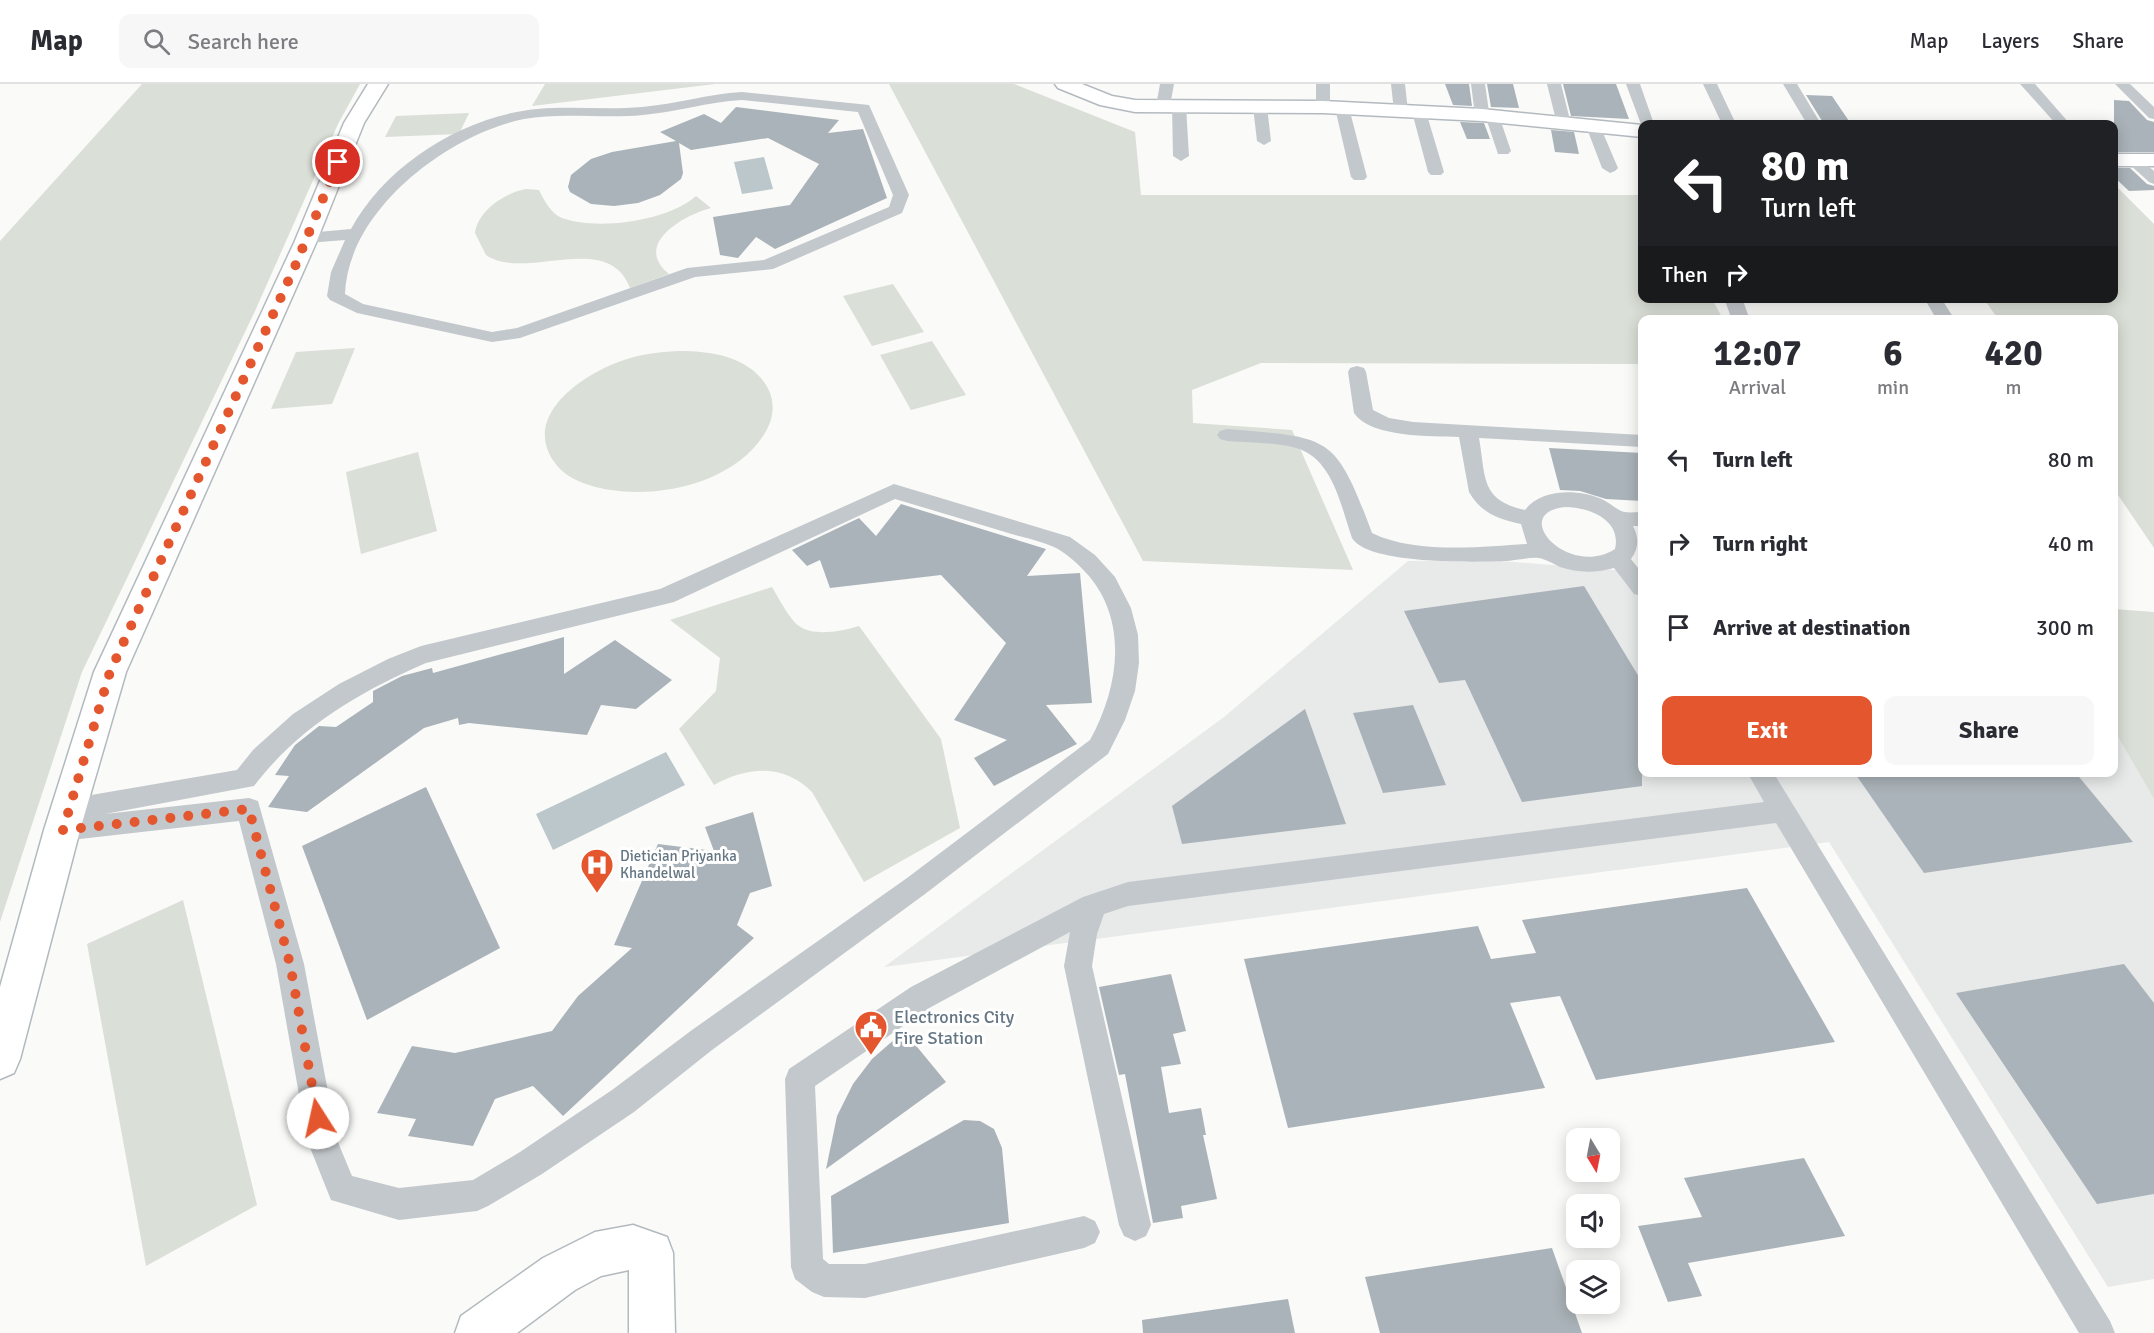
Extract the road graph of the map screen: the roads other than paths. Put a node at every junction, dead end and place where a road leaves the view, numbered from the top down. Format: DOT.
graph roads {
  1 [pos="378,84"];
  2 [pos="1167,84"];
  3 [pos="1323,84"];
  4 [pos="1398,84"];
  5 [pos="1478,84"];
  6 [pos="1554,84"];
  7 [pos="1633,84"];
  8 [pos="1710,84"];
  9 [pos="1790,84"];
  10 [pos="2027,84"];
  11 [pos="2122,84"];
  12 [pos="1078,86"];
  13 [pos="1171,106"];
  14 [pos="1260,107"];
  15 [pos="1333,108"];
  16 [pos="1410,112"];
  17 [pos="2154,115"];
  18 [pos="1487,116"];
  19 [pos="1646,120"];
  20 [pos="1727,120"];
  21 [pos="1812,120"];
  22 [pos="2059,120"];
  23 [pos="1564,123"];
  24 [pos="1593,126"];
  25 [pos="1638,131"];
  26 [pos="1264,141"];
  27 [pos="1503,151"];
  28 [pos="1181,156"];
  29 [pos="2123,160"];
  30 [pos="2154,160"];
  31 [pos="1610,168"];
  32 [pos="1436,172"];
  33 [pos="1359,177"];
  34 [pos="2154,179"];
  35 [pos="354,236"];
  36 [pos="306,241"];
  37 [pos="1357,372"];
  38 [pos="1468,431"];
  39 [pos="1227,435"];
  40 [pos="1638,441"];
  41 [pos="1618,518"];
  42 [pos="1531,519"];
  43 [pos="1638,519"];
  44 [pos="1546,550"];
  45 [pos="1619,559"];
  46 [pos="1638,583"];
  47 [pos="1762,777"];
  48 [pos="1782,811"];
  49 [pos="66,820"];
  50 [pos="1093,906"];
  51 [pos="0,1059"];
  52 [pos="1135,1226"];
  53 [pos="1084,1232"];
  54 [pos="478,1333"];
  55 [pos="652,1333"];
  56 [pos="2098,1333"];
  1 -- 36 [label="street"];
  2 -- 13 [label="street"];
  3 -- 15 [label="street"];
  4 -- 16 [label="street"];
  5 -- 18 [label="street"];
  6 -- 23 [label="street"];
  7 -- 19 [label="street"];
  8 -- 20 [label="street"];
  9 -- 21 [label="street"];
  10 -- 22 [label="street"];
  11 -- 17 [label="street"];
  12 -- 13 [label="street"];
  13 -- 14 [label="street"];
  13 -- 28 [label="street"];
  14 -- 15 [label="street"];
  14 -- 26 [label="street"];
  15 -- 16 [label="street"];
  15 -- 33 [label="street"];
  16 -- 18 [label="street"];
  16 -- 32 [label="street"];
  18 -- 23 [label="street"];
  18 -- 27 [label="street"];
  23 -- 24 [label="street"];
  24 -- 25 [label="street"];
  24 -- 31 [label="street"];
  29 -- 30 [label="street"];
  29 -- 34 [label="street"];
  35 -- 35 [label="street"];
  35 -- 36 [label="street"];
  36 -- 49 [label="street"];
  37 -- 38 [label="street"];
  38 -- 40 [label="street"];
  38 -- 42 [label="street"];
  39 -- 44 [label="street"];
  41 -- 42 [label="street"];
  41 -- 43 [label="street"];
  41 -- 45 [label="street"];
  42 -- 44 [label="street"];
  44 -- 45 [label="street"];
  45 -- 46 [label="street"];
  47 -- 48 [label="street"];
  48 -- 50 [label="street"];
  48 -- 56 [label="street"];
  49 -- 49 [label="street"];
  49 -- 51 [label="street"];
  50 -- 52 [label="street"];
  50 -- 53 [label="street"];
  54 -- 55 [label="street"];
}
